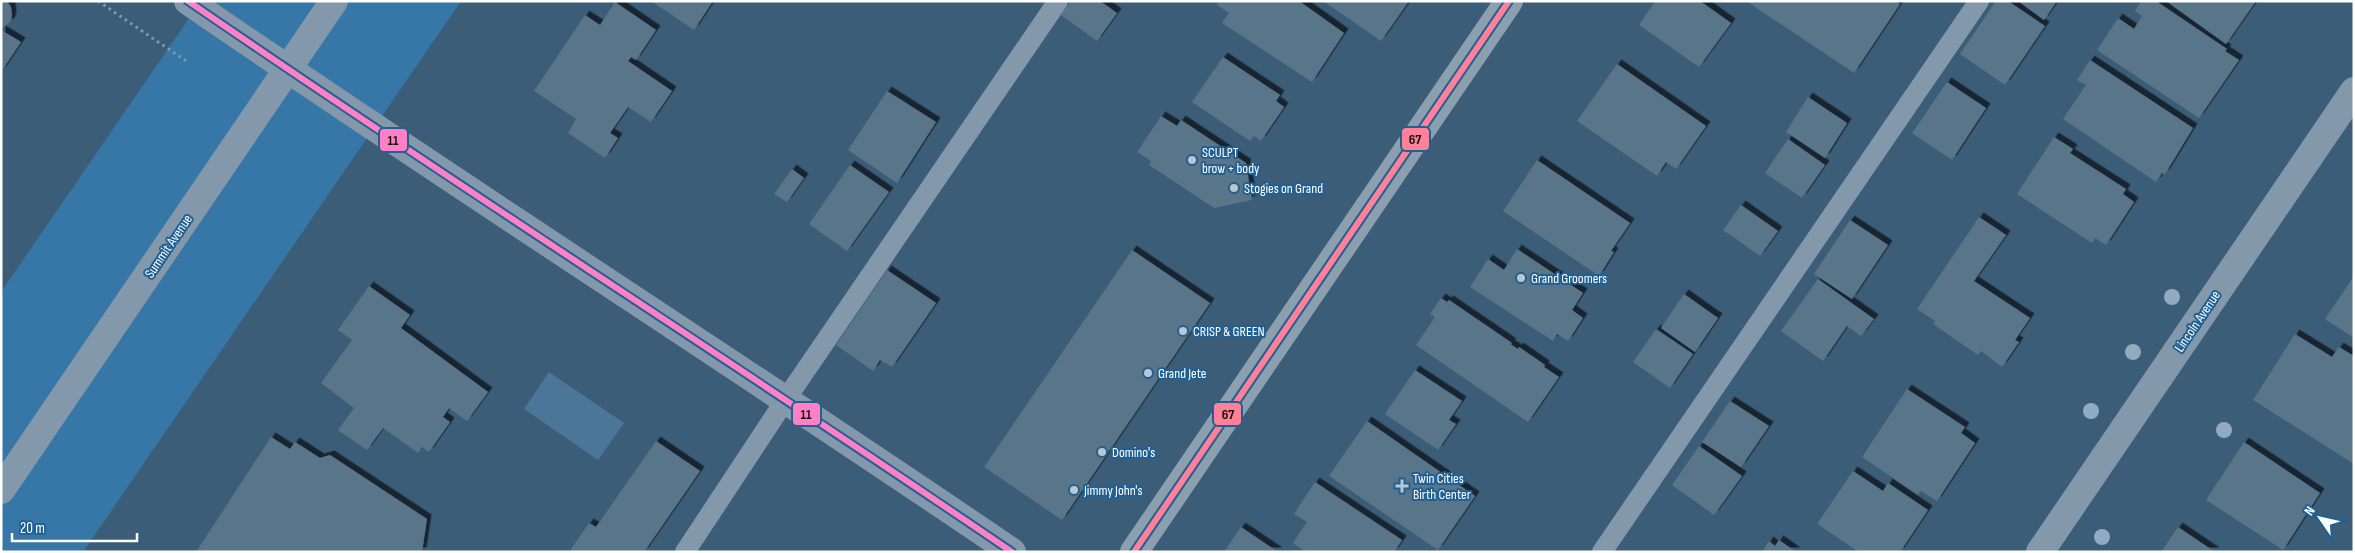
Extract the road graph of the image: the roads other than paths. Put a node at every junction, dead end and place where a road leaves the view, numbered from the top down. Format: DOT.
graph roads {
  1 [pos="188,1"];
  2 [pos="334,1"];
  3 [pos="1058,1"];
  4 [pos="1508,1"];
  5 [pos="1979,1"];
  6 [pos="287,70"];
  7 [pos="2354,91"];
  8 [pos="786,399"];
  9 [pos="1,490"];
  10 [pos="685,552"];
  11 [pos="1012,552"];
  12 [pos="1134,552"];
  13 [pos="1602,552"];
  14 [pos="2040,552"];
  1 -- 6 [label="street"];
  2 -- 6 [label="street, Summit Avenue"];
  3 -- 8 [label="lane"];
  4 -- 12 [label="main road"];
  5 -- 13 [label="lane"];
  6 -- 8 [label="street"];
  6 -- 9 [label="street, Summit Avenue"];
  7 -- 14 [label="street, Lincoln Avenue"];
  8 -- 10 [label="lane"];
  8 -- 11 [label="street"];
}
